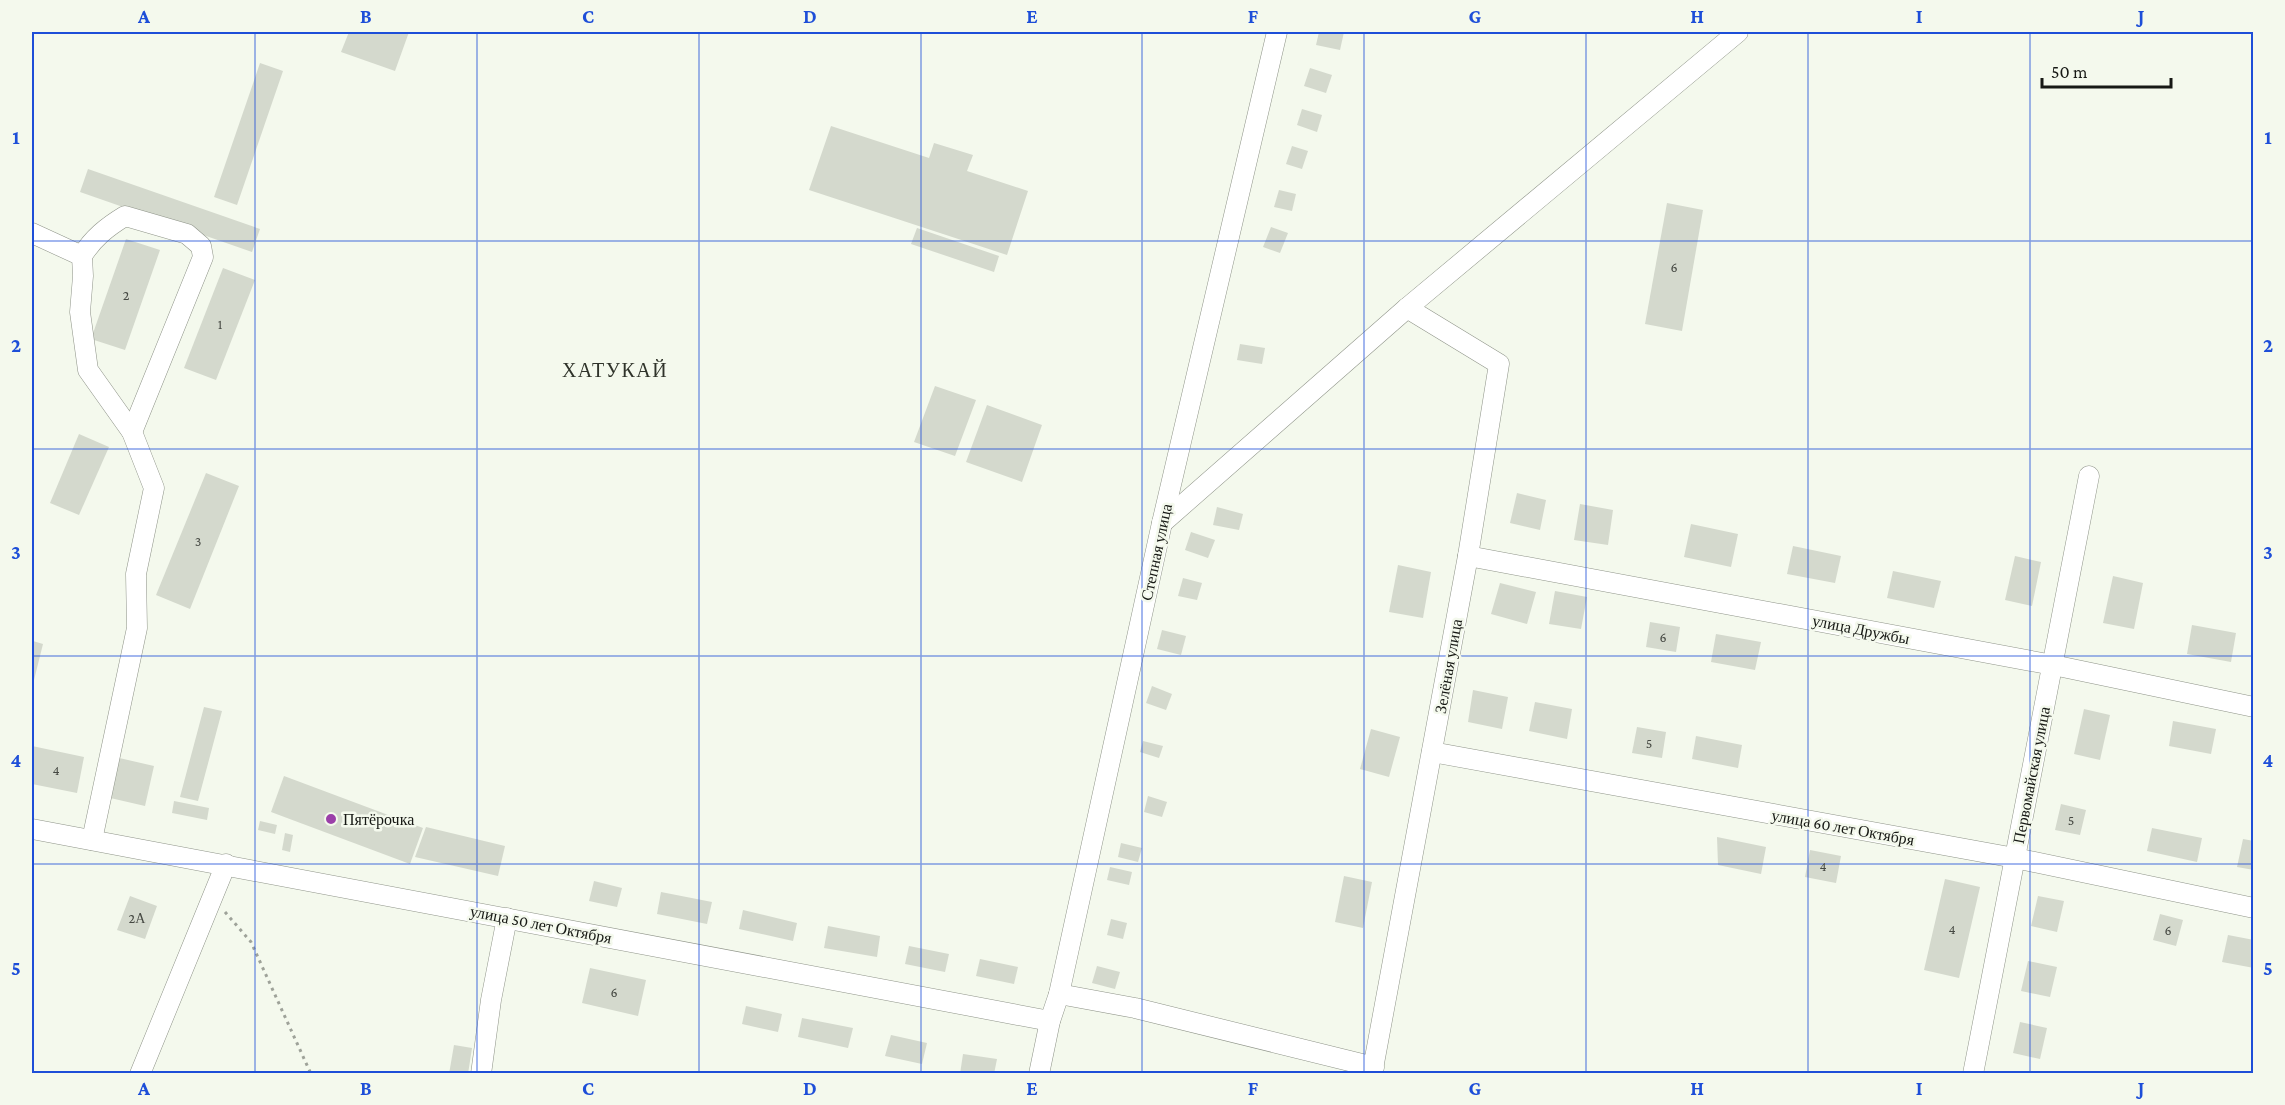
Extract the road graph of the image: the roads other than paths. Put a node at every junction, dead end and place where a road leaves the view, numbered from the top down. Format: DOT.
graph roads {
  1 [pos="1277,32"];
  2 [pos="1738,32"];
  3 [pos="32,233"];
  4 [pos="82,256"];
  5 [pos="1407,308"];
  6 [pos="132,432"];
  7 [pos="2090,476"];
  8 [pos="1162,523"];
  9 [pos="1468,556"];
  10 [pos="2053,665"];
  11 [pos="2253,707"];
  12 [pos="1432,752"];
  13 [pos="32,829"];
  14 [pos="92,840"];
  15 [pos="2015,858"];
  16 [pos="226,864"];
  17 [pos="2253,908"];
  18 [pos="507,918"];
  19 [pos="1059,994"];
  20 [pos="1050,1021"];
  21 [pos="1373,1070"];
  22 [pos="140,1074"];
  23 [pos="481,1074"];
  24 [pos="1039,1074"];
  25 [pos="1973,1074"];
  1 -- 8 [label="street, Степная улица"];
  2 -- 5 [label="street"];
  3 -- 4 [label="street"];
  4 -- 6 [label="street"];
  4 -- 6 [label="street"];
  5 -- 8 [label="street"];
  5 -- 9 [label="street, Зелёная улица"];
  6 -- 14 [label="street"];
  7 -- 10 [label="street, Первомайская улица"];
  8 -- 19 [label="street, Степная улица"];
  9 -- 10 [label="street, улица Дружбы"];
  9 -- 12 [label="street, Зелёная улица"];
  10 -- 11 [label="street, улица Дружбы"];
  10 -- 15 [label="street, Первомайская улица"];
  12 -- 15 [label="street, улица 60 лет Октября"];
  12 -- 21 [label="street, Зелёная улица"];
  13 -- 14 [label="street, улица 50 лет Октября"];
  14 -- 16 [label="street, улица 50 лет Октября"];
  15 -- 17 [label="street, улица 60 лет Октября"];
  15 -- 25 [label="street, Первомайская улица"];
  16 -- 18 [label="street, улица 50 лет Октября"];
  16 -- 22 [label="street"];
  18 -- 20 [label="street, улица 50 лет Октября"];
  18 -- 23 [label="street"];
  19 -- 20 [label="street, Степная улица"];
  19 -- 21 [label="street"];
  20 -- 24 [label="street, Степная улица"];
}
